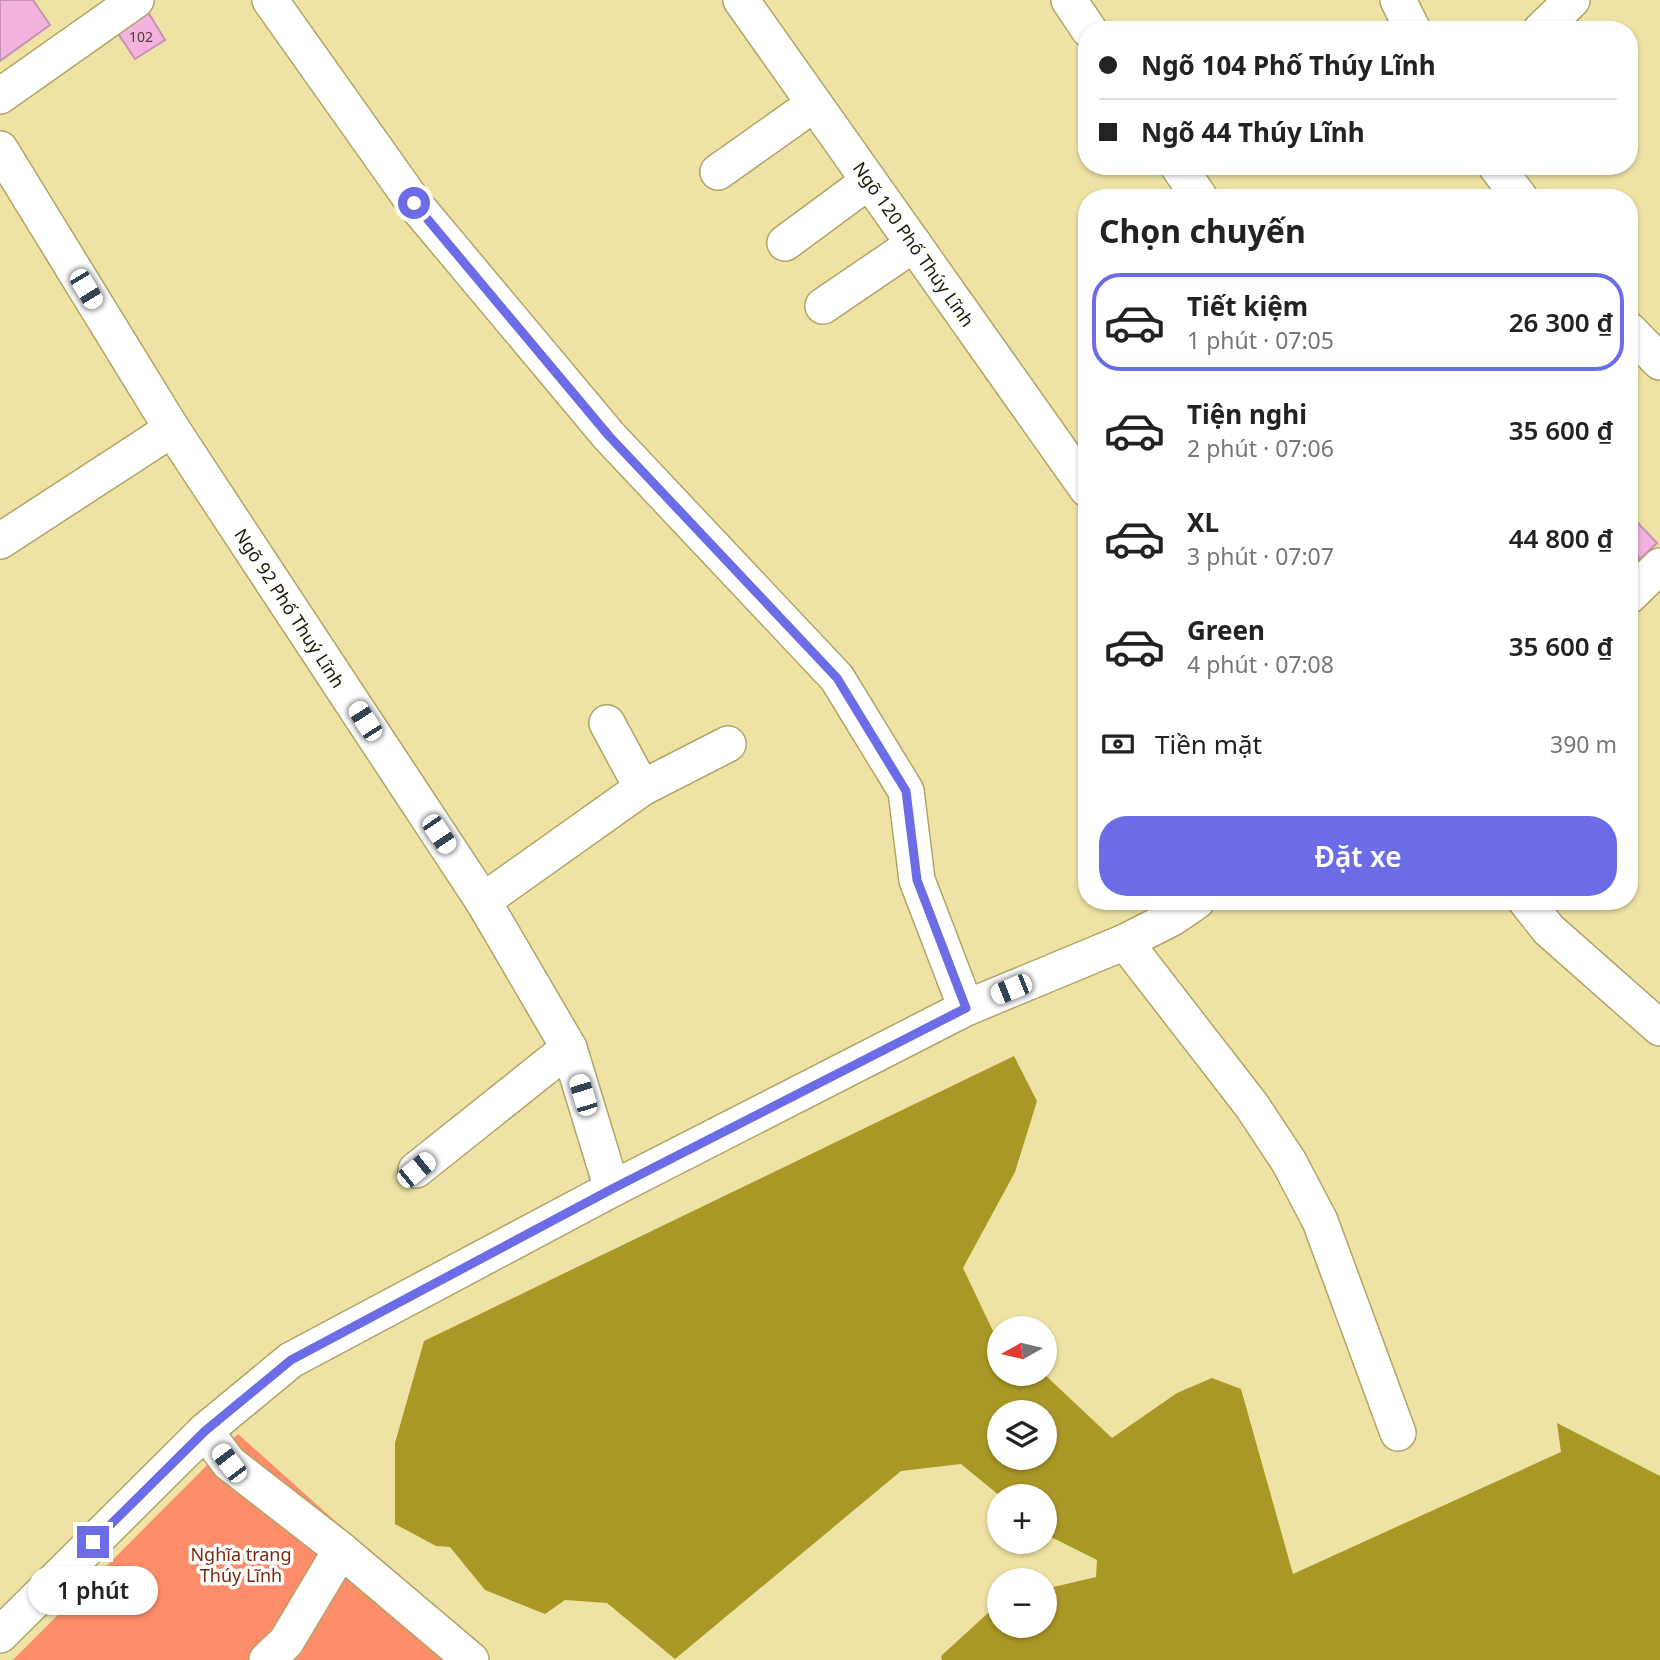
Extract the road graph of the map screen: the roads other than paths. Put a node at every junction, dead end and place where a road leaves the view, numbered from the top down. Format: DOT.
graph roads {
  1 [pos="136,0"];
  2 [pos="270,0"];
  3 [pos="741,0"];
  4 [pos="1069,0"];
  5 [pos="1398,0"];
  6 [pos="1572,0"];
  7 [pos="1083,21"];
  8 [pos="1408,21"];
  9 [pos="1550,21"];
  10 [pos="0,96"];
  11 [pos="814,104"];
  12 [pos="0,149"];
  13 [pos="718,172"];
  14 [pos="869,181"];
  15 [pos="785,243"];
  16 [pos="914,244"];
  17 [pos="823,306"];
  18 [pos="1638,339"];
  19 [pos="1660,362"];
  20 [pos="172,429"];
  21 [pos="1078,476"];
  22 [pos="0,541"];
  23 [pos="1660,566"];
  24 [pos="1638,587"];
  25 [pos="607,723"];
  26 [pos="728,744"];
  27 [pos="642,788"];
  28 [pos="483,901"];
  29 [pos="1184,910"];
  30 [pos="1533,910"];
  31 [pos="1125,942"];
  32 [pos="966,1008"];
  33 [pos="1660,1028"];
  34 [pos="569,1048"];
  35 [pos="416,1170"];
  36 [pos="612,1189"];
  37 [pos="205,1431"];
  38 [pos="1398,1433"];
  39 [pos="341,1550"];
  40 [pos="0,1635"];
  41 [pos="267,1660"];
  42 [pos="471,1660"];
  1 -- 10 [label="street"];
  2 -- 32 [label="street"];
  3 -- 11 [label="street, Ngõ 120 Phố Thúy Lĩnh"];
  4 -- 7 [label="street"];
  5 -- 8 [label="street"];
  6 -- 9 [label="street"];
  11 -- 13 [label="street"];
  11 -- 14 [label="street, Ngõ 120 Phố Thúy Lĩnh"];
  12 -- 20 [label="street, Ngõ 92 Phố Thuý Lĩnh"];
  14 -- 15 [label="street"];
  14 -- 16 [label="street, Ngõ 120 Phố Thúy Lĩnh"];
  16 -- 17 [label="street"];
  16 -- 21 [label="street, Ngõ 120 Phố Thúy Lĩnh"];
  18 -- 19 [label="street"];
  20 -- 22 [label="street"];
  20 -- 28 [label="street, Ngõ 92 Phố Thuý Lĩnh"];
  23 -- 24 [label="street"];
  25 -- 27 [label="street"];
  26 -- 27 [label="street"];
  27 -- 28 [label="street"];
  28 -- 34 [label="street, Ngõ 92 Phố Thuý Lĩnh"];
  29 -- 31 [label="street"];
  30 -- 33 [label="street"];
  31 -- 32 [label="street"];
  31 -- 38 [label="street"];
  32 -- 36 [label="street"];
  34 -- 35 [label="street"];
  34 -- 36 [label="street, Ngõ 92 Phố Thuý Lĩnh"];
  36 -- 37 [label="street"];
  37 -- 39 [label="street"];
  37 -- 40 [label="street"];
  39 -- 41 [label="street"];
  39 -- 42 [label="street"];
}
